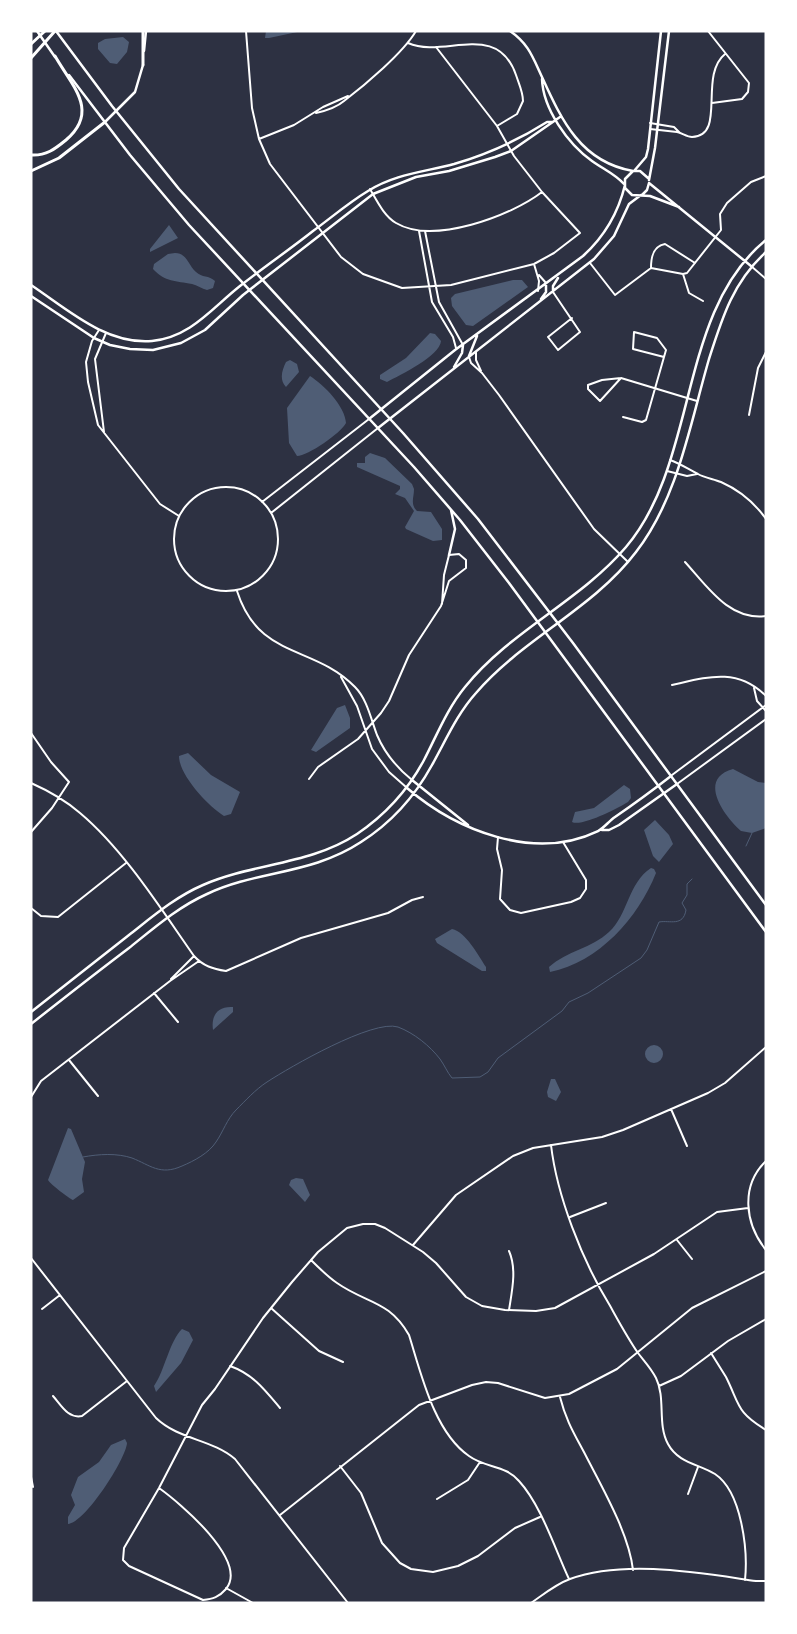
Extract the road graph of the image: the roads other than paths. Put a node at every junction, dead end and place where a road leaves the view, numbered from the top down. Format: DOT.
graph roads {
  1 [pos="38,31"];
  2 [pos="45,31"];
  3 [pos="55,31"];
  4 [pos="145,31"];
  5 [pos="246,31"];
  6 [pos="416,31"];
  7 [pos="510,31"];
  8 [pos="661,31"];
  9 [pos="669,31"];
  10 [pos="708,31"];
  11 [pos="408,43"];
  12 [pos="31,44"];
  13 [pos="436,48"];
  14 [pos="725,54"];
  15 [pos="55,56"];
  16 [pos="31,58"];
  17 [pos="143,65"];
  18 [pos="542,78"];
  19 [pos="712,103"];
  20 [pos="116,112"];
  21 [pos="560,117"];
  22 [pos="556,120"];
  23 [pos="105,122"];
  24 [pos="552,122"];
  25 [pos="650,123"];
  26 [pos="658,124"];
  27 [pos="497,126"];
  28 [pos="650,129"];
  29 [pos="658,130"];
  30 [pos="680,133"];
  31 [pos="259,139"];
  32 [pos="508,145"];
  33 [pos="511,151"];
  34 [pos="31,155"];
  35 [pos="31,171"];
  36 [pos="634,171"];
  37 [pos="766,176"];
  38 [pos="649,181"];
  39 [pos="624,184"];
  40 [pos="370,190"];
  41 [pos="542,192"];
  42 [pos="373,194"];
  43 [pos="641,195"];
  44 [pos="680,207"];
  45 [pos="318,227"];
  46 [pos="419,230"];
  47 [pos="425,231"];
  48 [pos="323,233"];
  49 [pos="716,236"];
  50 [pos="766,240"];
  51 [pos="766,252"];
  52 [pos="744,260"];
  53 [pos="590,263"];
  54 [pos="696,263"];
  55 [pos="534,264"];
  56 [pos="751,266"];
  57 [pos="651,268"];
  58 [pos="255,274"];
  59 [pos="538,274"];
  60 [pos="560,274"];
  61 [pos="682,274"];
  62 [pos="766,279"];
  63 [pos="261,281"];
  64 [pos="243,284"];
  65 [pos="31,285"];
  66 [pos="546,285"];
  67 [pos="430,287"];
  68 [pos="435,287"];
  69 [pos="249,290"];
  70 [pos="538,291"];
  71 [pos="553,292"];
  72 [pos="31,296"];
  73 [pos="703,301"];
  74 [pos="539,302"];
  75 [pos="572,318"];
  76 [pos="99,330"];
  77 [pos="106,333"];
  78 [pos="478,334"];
  79 [pos="94,338"];
  80 [pos="101,341"];
  81 [pos="464,345"];
  82 [pos="455,350"];
  83 [pos="476,351"];
  84 [pos="766,352"];
  85 [pos="469,357"];
  86 [pos="664,357"];
  87 [pos="454,368"];
  88 [pos="482,373"];
  89 [pos="621,378"];
  90 [pos="655,389"];
  91 [pos="688,398"];
  92 [pos="697,401"];
  93 [pos="381,409"];
  94 [pos="749,415"];
  95 [pos="623,417"];
  96 [pos="389,418"];
  97 [pos="369,419"];
  98 [pos="378,428"];
  99 [pos="104,432"];
  100 [pos="670,460"];
  101 [pos="678,463"];
  102 [pos="667,471"];
  103 [pos="675,474"];
  104 [pos="697,474"];
  105 [pos="262,502"];
  106 [pos="450,509"];
  107 [pos="766,509"];
  108 [pos="271,513"];
  109 [pos="762,513"];
  110 [pos="179,516"];
  111 [pos="766,519"];
  112 [pos="449,555"];
  113 [pos="620,555"];
  114 [pos="628,562"];
  115 [pos="685,562"];
  116 [pos="237,591"];
  117 [pos="442,604"];
  118 [pos="550,613"];
  119 [pos="766,616"];
  120 [pos="538,623"];
  121 [pos="558,623"];
  122 [pos="545,632"];
  123 [pos="340,675"];
  124 [pos="672,685"];
  125 [pos="754,688"];
  126 [pos="766,696"];
  127 [pos="766,705"];
  128 [pos="762,708"];
  129 [pos="766,711"];
  130 [pos="766,719"];
  131 [pos="373,722"];
  132 [pos="366,731"];
  133 [pos="31,733"];
  134 [pos="671,776"];
  135 [pos="309,779"];
  136 [pos="412,780"];
  137 [pos="31,783"];
  138 [pos="677,784"];
  139 [pos="658,786"];
  140 [pos="406,787"];
  141 [pos="419,787"];
  142 [pos="664,793"];
  143 [pos="413,794"];
  144 [pos="59,797"];
  145 [pos="469,826"];
  146 [pos="600,830"];
  147 [pos="31,832"];
  148 [pos="498,836"];
  149 [pos="563,841"];
  150 [pos="126,863"];
  151 [pos="423,897"];
  152 [pos="766,905"];
  153 [pos="31,908"];
  154 [pos="161,910"];
  155 [pos="167,918"];
  156 [pos="766,932"];
  157 [pos="194,956"];
  158 [pos="199,961"];
  159 [pos="170,981"];
  160 [pos="154,993"];
  161 [pos="31,1012"];
  162 [pos="178,1022"];
  163 [pos="31,1024"];
  164 [pos="766,1047"];
  165 [pos="68,1060"];
  166 [pos="98,1096"];
  167 [pos="31,1097"];
  168 [pos="671,1109"];
  169 [pos="551,1144"];
  170 [pos="687,1146"];
  171 [pos="766,1161"];
  172 [pos="606,1204"];
  173 [pos="748,1208"];
  174 [pos="570,1217"];
  175 [pos="676,1240"];
  176 [pos="413,1245"];
  177 [pos="766,1250"];
  178 [pos="509,1251"];
  179 [pos="31,1258"];
  180 [pos="692,1259"];
  181 [pos="310,1260"];
  182 [pos="766,1271"];
  183 [pos="597,1284"];
  184 [pos="60,1295"];
  185 [pos="271,1308"];
  186 [pos="42,1309"];
  187 [pos="509,1310"];
  188 [pos="766,1319"];
  189 [pos="638,1353"];
  190 [pos="711,1353"];
  191 [pos="343,1362"];
  192 [pos="230,1366"];
  193 [pos="127,1382"];
  194 [pos="659,1386"];
  195 [pos="53,1396"];
  196 [pos="560,1397"];
  197 [pos="432,1400"];
  198 [pos="280,1408"];
  199 [pos="766,1430"];
  200 [pos="186,1437"];
  201 [pos="480,1462"];
  202 [pos="340,1466"];
  203 [pos="698,1467"];
  204 [pos="31,1477"];
  205 [pos="33,1487"];
  206 [pos="159,1488"];
  207 [pos="688,1494"];
  208 [pos="438,1499"];
  209 [pos="280,1515"];
  210 [pos="540,1517"];
  211 [pos="633,1570"];
  212 [pos="569,1579"];
  213 [pos="744,1580"];
  214 [pos="766,1581"];
  215 [pos="226,1588"];
  216 [pos="254,1603"];
  217 [pos="348,1603"];
  218 [pos="531,1603"];
  1 -- 15 [label="street"];
  2 -- 12 [label="highway"];
  3 -- 16 [label="highway"];
  3 -- 20 [label="street"];
  4 -- 17 [label="highway"];
  5 -- 31 [label="street"];
  6 -- 11 [label="street"];
  7 -- 18 [label="street"];
  8 -- 25 [label="street"];
  9 -- 26 [label="street"];
  10 -- 14 [label="street"];
  11 -- 13 [label="street"];
  11 -- 31 [label="street"];
  13 -- 27 [label="street"];
  13 -- 27 [label="street"];
  14 -- 19 [label="street"];
  14 -- 19 [label="street"];
  15 -- 23 [label="street"];
  15 -- 34 [label="highway"];
  17 -- 20 [label="street"];
  18 -- 21 [label="street"];
  18 -- 22 [label="street"];
  19 -- 30 [label="street"];
  20 -- 23 [label="street"];
  20 -- 58 [label="street"];
  21 -- 22 [label="street"];
  21 -- 36 [label="street"];
  22 -- 24 [label="street"];
  22 -- 39 [label="street"];
  23 -- 35 [label="highway"];
  23 -- 64 [label="street"];
  24 -- 32 [label="street"];
  24 -- 33 [label="street"];
  25 -- 26 [label="street"];
  25 -- 28 [label="street"];
  26 -- 29 [label="street"];
  26 -- 30 [label="street"];
  27 -- 32 [label="street"];
  28 -- 29 [label="street"];
  28 -- 36 [label="street"];
  29 -- 30 [label="street"];
  29 -- 38 [label="street"];
  31 -- 45 [label="street"];
  32 -- 33 [label="street"];
  32 -- 40 [label="street"];
  33 -- 41 [label="street"];
  33 -- 42 [label="street"];
  36 -- 38 [label="street"];
  36 -- 39 [label="street"];
  37 -- 49 [label="street"];
  38 -- 43 [label="street"];
  38 -- 44 [label="street"];
  39 -- 43 [label="street"];
  39 -- 60 [label="street"];
  40 -- 42 [label="street"];
  40 -- 45 [label="street"];
  41 -- 47 [label="street"];
  41 -- 55 [label="street"];
  42 -- 46 [label="street"];
  42 -- 48 [label="street"];
  43 -- 44 [label="street"];
  43 -- 53 [label="street"];
  44 -- 49 [label="street"];
  45 -- 48 [label="street"];
  45 -- 58 [label="street"];
  46 -- 47 [label="street"];
  46 -- 67 [label="street"];
  47 -- 68 [label="street"];
  48 -- 63 [label="street"];
  48 -- 67 [label="street"];
  49 -- 52 [label="street"];
  49 -- 54 [label="street"];
  50 -- 52 [label="street"];
  51 -- 56 [label="street"];
  52 -- 56 [label="street"];
  52 -- 91 [label="street"];
  53 -- 57 [label="street"];
  53 -- 71 [label="street"];
  54 -- 57 [label="street"];
  54 -- 61 [label="street"];
  55 -- 59 [label="street"];
  55 -- 68 [label="street"];
  56 -- 62 [label="street"];
  56 -- 92 [label="street"];
  57 -- 61 [label="street"];
  58 -- 63 [label="street"];
  58 -- 64 [label="street"];
  59 -- 66 [label="street"];
  59 -- 70 [label="street"];
  60 -- 66 [label="street"];
  60 -- 71 [label="street"];
  61 -- 73 [label="street"];
  63 -- 69 [label="street"];
  63 -- 93 [label="street"];
  64 -- 69 [label="street"];
  64 -- 77 [label="street"];
  65 -- 76 [label="street"];
  66 -- 70 [label="street"];
  66 -- 74 [label="street"];
  67 -- 68 [label="street"];
  67 -- 82 [label="street"];
  68 -- 81 [label="street"];
  69 -- 80 [label="street"];
  69 -- 97 [label="street"];
  70 -- 78 [label="street"];
  71 -- 74 [label="street"];
  71 -- 75 [label="street"];
  72 -- 79 [label="street"];
  74 -- 83 [label="street"];
  75 -- 75 [label="street"];
  76 -- 77 [label="street"];
  76 -- 79 [label="street"];
  77 -- 80 [label="street"];
  78 -- 81 [label="street"];
  78 -- 85 [label="street"];
  79 -- 80 [label="street"];
  79 -- 99 [label="street"];
  80 -- 99 [label="street"];
  81 -- 82 [label="street"];
  81 -- 87 [label="street"];
  82 -- 93 [label="street"];
  83 -- 85 [label="street"];
  83 -- 88 [label="street"];
  84 -- 94 [label="street"];
  85 -- 87 [label="street"];
  85 -- 88 [label="street"];
  86 -- 86 [label="street"];
  86 -- 90 [label="street"];
  87 -- 96 [label="street"];
  88 -- 113 [label="street"];
  89 -- 89 [label="street"];
  89 -- 90 [label="street"];
  90 -- 91 [label="street"];
  90 -- 95 [label="street"];
  91 -- 92 [label="street"];
  91 -- 100 [label="street"];
  92 -- 101 [label="street"];
  93 -- 96 [label="street"];
  93 -- 97 [label="street"];
  96 -- 98 [label="street"];
  96 -- 118 [label="street"];
  97 -- 98 [label="street"];
  97 -- 105 [label="street"];
  98 -- 106 [label="street"];
  98 -- 108 [label="street"];
  99 -- 110 [label="street"];
  100 -- 101 [label="street"];
  100 -- 102 [label="street"];
  101 -- 103 [label="street"];
  101 -- 104 [label="street"];
  102 -- 103 [label="street"];
  102 -- 113 [label="street"];
  103 -- 104 [label="street"];
  103 -- 114 [label="street"];
  104 -- 109 [label="street"];
  105 -- 108 [label="street"];
  105 -- 110 [label="street"];
  106 -- 112 [label="street"];
  106 -- 120 [label="street"];
  107 -- 109 [label="street"];
  108 -- 116 [label="street"];
  109 -- 111 [label="street"];
  110 -- 116 [label="street"];
  112 -- 117 [label="street"];
  112 -- 117 [label="street"];
  113 -- 114 [label="street"];
  113 -- 118 [label="street"];
  114 -- 121 [label="street"];
  115 -- 119 [label="street"];
  116 -- 123 [label="street"];
  117 -- 131 [label="street"];
  118 -- 120 [label="street"];
  118 -- 121 [label="street"];
  120 -- 122 [label="street"];
  120 -- 136 [label="street"];
  121 -- 122 [label="street"];
  121 -- 134 [label="street"];
  122 -- 139 [label="street"];
  122 -- 141 [label="street"];
  123 -- 131 [label="street"];
  123 -- 132 [label="street"];
  124 -- 125 [label="street"];
  125 -- 126 [label="street"];
  125 -- 128 [label="street"];
  127 -- 128 [label="street"];
  128 -- 129 [label="street"];
  128 -- 134 [label="street"];
  130 -- 138 [label="street"];
  131 -- 132 [label="street"];
  131 -- 136 [label="street"];
  132 -- 135 [label="street"];
  132 -- 140 [label="street"];
  133 -- 144 [label="street"];
  134 -- 138 [label="street"];
  134 -- 139 [label="street"];
  136 -- 140 [label="street"];
  136 -- 141 [label="street"];
  137 -- 144 [label="street"];
  138 -- 142 [label="street"];
  138 -- 152 [label="street"];
  139 -- 142 [label="street"];
  139 -- 146 [label="street"];
  140 -- 143 [label="street"];
  140 -- 154 [label="street"];
  141 -- 143 [label="street"];
  141 -- 145 [label="street"];
  142 -- 146 [label="street"];
  142 -- 156 [label="street"];
  143 -- 145 [label="street"];
  143 -- 155 [label="street"];
  144 -- 147 [label="street"];
  144 -- 150 [label="street"];
  145 -- 148 [label="street"];
  146 -- 149 [label="street"];
  148 -- 149 [label="street"];
  148 -- 149 [label="street"];
  150 -- 153 [label="street"];
  150 -- 154 [label="street"];
  151 -- 158 [label="street"];
  154 -- 155 [label="street"];
  154 -- 161 [label="street"];
  155 -- 157 [label="street"];
  155 -- 163 [label="street"];
  157 -- 158 [label="street"];
  157 -- 159 [label="street"];
  158 -- 159 [label="street"];
  159 -- 160 [label="street"];
  160 -- 162 [label="street"];
  160 -- 165 [label="street"];
  164 -- 168 [label="street"];
  165 -- 166 [label="street"];
  165 -- 167 [label="street"];
  168 -- 169 [label="street"];
  168 -- 170 [label="street"];
  169 -- 174 [label="street"];
  169 -- 176 [label="street"];
  171 -- 173 [label="street"];
  172 -- 174 [label="street"];
  173 -- 175 [label="street"];
  173 -- 177 [label="street"];
  174 -- 183 [label="street"];
  175 -- 180 [label="street"];
  175 -- 183 [label="street"];
  176 -- 181 [label="street"];
  176 -- 187 [label="street"];
  178 -- 187 [label="street"];
  179 -- 184 [label="street"];
  181 -- 185 [label="street"];
  181 -- 197 [label="street"];
  182 -- 189 [label="street"];
  183 -- 187 [label="street"];
  183 -- 189 [label="street"];
  184 -- 186 [label="street"];
  184 -- 193 [label="street"];
  185 -- 191 [label="street"];
  185 -- 192 [label="street"];
  188 -- 190 [label="street"];
  189 -- 194 [label="street"];
  189 -- 196 [label="street"];
  190 -- 194 [label="street"];
  190 -- 199 [label="street"];
  192 -- 198 [label="street"];
  192 -- 200 [label="street"];
  193 -- 195 [label="street"];
  193 -- 200 [label="street"];
  194 -- 203 [label="street"];
  196 -- 197 [label="street"];
  196 -- 211 [label="street"];
  197 -- 201 [label="street"];
  197 -- 202 [label="street"];
  200 -- 206 [label="street"];
  200 -- 209 [label="street"];
  201 -- 208 [label="street"];
  201 -- 210 [label="street"];
  202 -- 209 [label="street"];
  202 -- 210 [label="street"];
  203 -- 207 [label="street"];
  203 -- 213 [label="street"];
  204 -- 205 [label="street"];
  206 -- 215 [label="street"];
  206 -- 215 [label="street"];
  209 -- 217 [label="street"];
  210 -- 212 [label="street"];
  211 -- 212 [label="street"];
  211 -- 213 [label="street"];
  212 -- 218 [label="street"];
  213 -- 214 [label="street"];
  215 -- 216 [label="street"];
}
